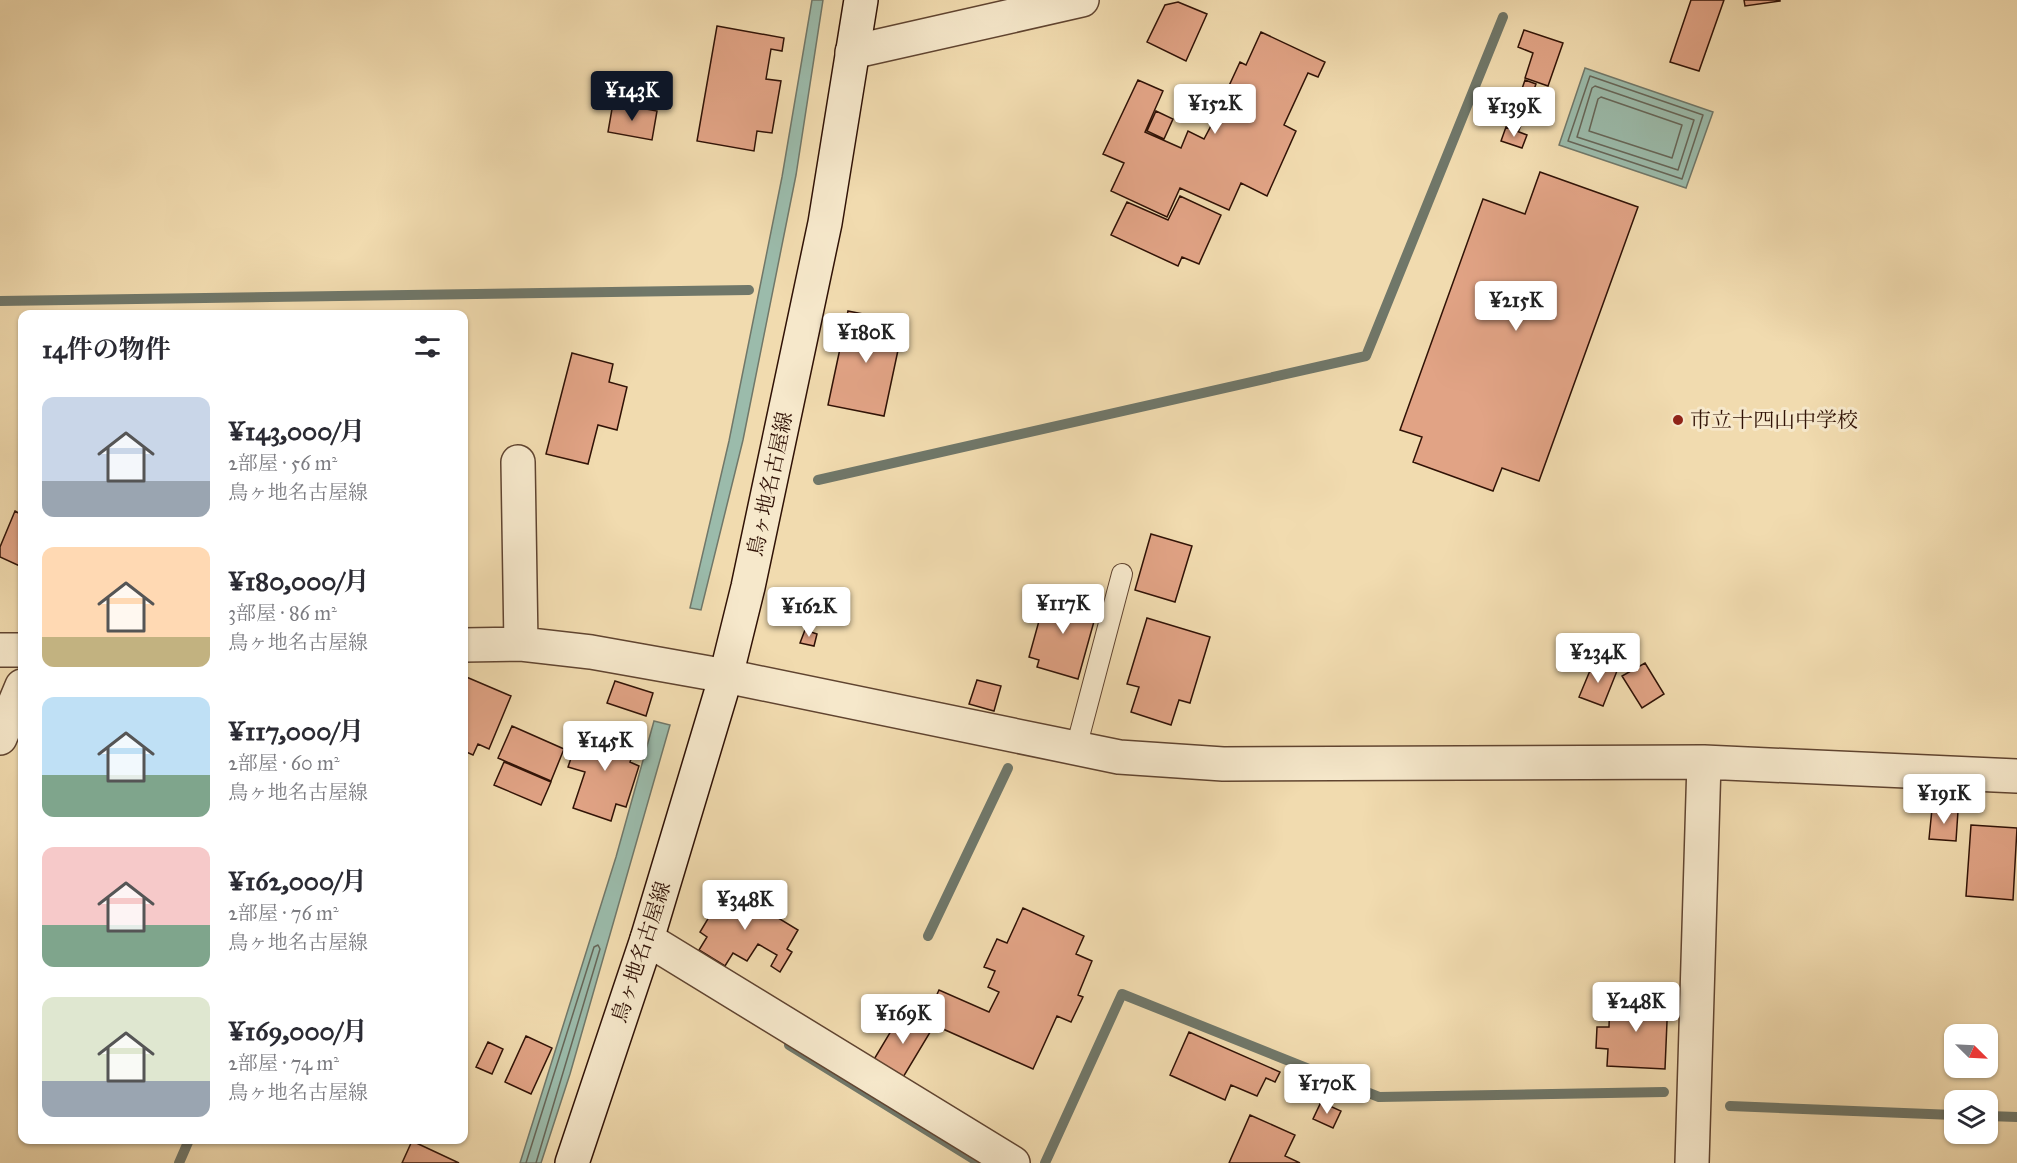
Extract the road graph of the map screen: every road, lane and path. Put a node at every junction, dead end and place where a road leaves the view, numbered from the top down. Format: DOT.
graph roads {
  1 [pos="861,0"];
  2 [pos="1082,0"];
  3 [pos="852,52"];
  4 [pos="518,462"];
  5 [pos="1122,574"];
  6 [pos="521,644"];
  7 [pos="468,645"];
  8 [pos="0,650"];
  9 [pos="18,650"];
  10 [pos="726,676"];
  11 [pos="18,695"];
  12 [pos="0,738"];
  13 [pos="1076,748"];
  14 [pos="1704,762"];
  15 [pos="2017,776"];
  16 [pos="647,939"];
  17 [pos="572,1163"];
  18 [pos="1013,1163"];
  19 [pos="1692,1163"];
  1 -- 3 [label="street, 鳥ヶ地名古屋線"];
  2 -- 3 [label="street"];
  3 -- 10 [label="street, 鳥ヶ地名古屋線"];
  4 -- 6 [label="street"];
  5 -- 13 [label="lane"];
  6 -- 7 [label="street"];
  6 -- 10 [label="street"];
  8 -- 9 [label="street"];
  10 -- 13 [label="street"];
  10 -- 16 [label="street, 鳥ヶ地名古屋線"];
  11 -- 12 [label="street"];
  13 -- 14 [label="street"];
  14 -- 15 [label="street"];
  14 -- 19 [label="street"];
  16 -- 17 [label="street, 鳥ヶ地名古屋線"];
  16 -- 18 [label="street"];
}
